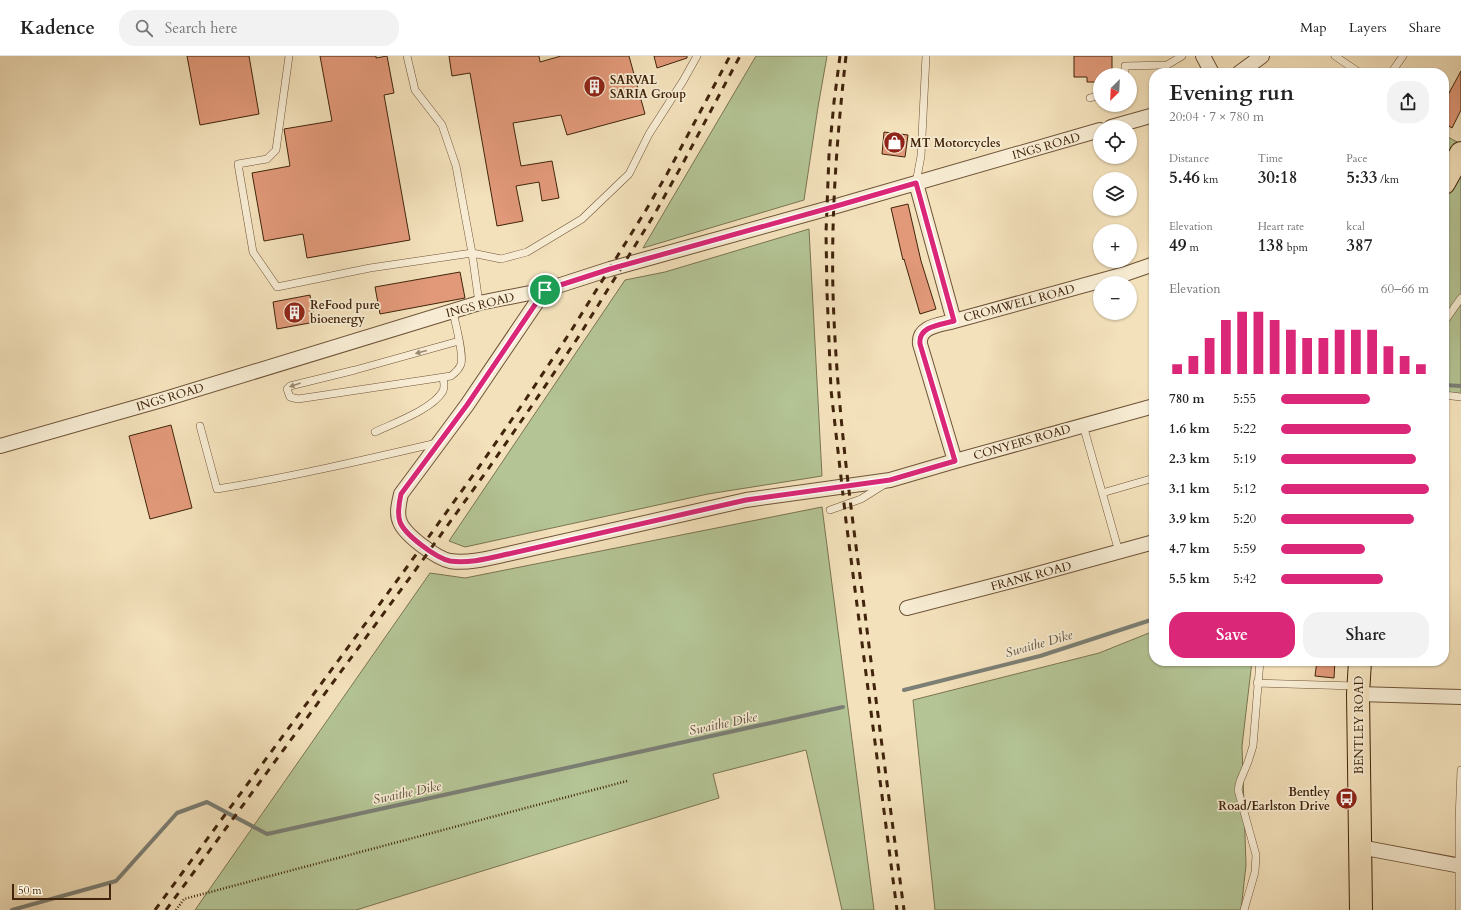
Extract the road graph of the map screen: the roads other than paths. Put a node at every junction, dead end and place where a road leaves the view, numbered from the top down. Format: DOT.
graph roads {
  1 [pos="289,56"];
  2 [pos="407,56"];
  3 [pos="697,56"];
  4 [pos="926,56"];
  5 [pos="1182,56"];
  6 [pos="1203,56"];
  7 [pos="1262,56"];
  8 [pos="1335,56"];
  9 [pos="1403,56"];
  10 [pos="1125,68"];
  11 [pos="1209,68"];
  12 [pos="1246,68"];
  13 [pos="1351,68"];
  14 [pos="1395,68"];
  15 [pos="1093,97"];
  16 [pos="1090,98"];
  17 [pos="1149,116"];
  18 [pos="1136,120"];
  19 [pos="1093,132"];
  20 [pos="1461,153"];
  21 [pos="1449,174"];
  22 [pos="916,183"];
  23 [pos="472,254"];
  24 [pos="1149,266"];
  25 [pos="545,290"];
  26 [pos="1461,298"];
  27 [pos="479,303"];
  28 [pos="453,311"];
  29 [pos="1449,315"];
  30 [pos="954,321"];
  31 [pos="459,341"];
  32 [pos="443,378"];
  33 [pos="1449,396"];
  34 [pos="1461,397"];
  35 [pos="1149,407"];
  36 [pos="1083,425"];
  37 [pos="200,426"];
  38 [pos="376,432"];
  39 [pos="439,442"];
  40 [pos="0,446"];
  41 [pos="955,461"];
  42 [pos="1149,479"];
  43 [pos="890,480"];
  44 [pos="1102,493"];
  45 [pos="830,510"];
  46 [pos="1149,543"];
  47 [pos="1119,552"];
  48 [pos="907,608"];
  49 [pos="1259,666"];
  50 [pos="1360,666"];
  51 [pos="1257,683"];
  52 [pos="1358,690"];
  53 [pos="1461,697"];
  54 [pos="1461,770"];
  55 [pos="1360,847"];
  56 [pos="1460,866"];
  57 [pos="1244,910"];
  58 [pos="1361,910"];
  59 [pos="1459,910"];
  1 -- 23 [label="lane"];
  2 -- 23 [label="lane"];
  3 -- 23 [label="lane"];
  4 -- 22 [label="lane"];
  5 -- 10 [label="lane"];
  6 -- 11 [label="street"];
  7 -- 12 [label="street"];
  8 -- 13 [label="lane"];
  9 -- 14 [label="lane"];
  15 -- 16 [label="lane"];
  17 -- 18 [label="street"];
  19 -- 22 [label="street, INGS ROAD"];
  20 -- 21 [label="highway"];
  22 -- 25 [label="street, INGS ROAD"];
  22 -- 30 [label="street"];
  23 -- 27 [label="lane"];
  24 -- 30 [label="street, CROMWELL ROAD"];
  25 -- 27 [label="street, INGS ROAD"];
  25 -- 39 [label="street, CONYERS ROAD"];
  26 -- 29 [label="lane"];
  27 -- 28 [label="street, INGS ROAD"];
  28 -- 31 [label="lane"];
  28 -- 40 [label="street, INGS ROAD"];
  30 -- 41 [label="street, CROMWELL ROAD"];
  31 -- 32 [label="lane"];
  31 -- 32 [label="lane, one-way"];
  32 -- 38 [label="lane"];
  33 -- 34 [label="lane"];
  35 -- 36 [label="street, CONYERS ROAD"];
  36 -- 41 [label="street, CONYERS ROAD"];
  36 -- 44 [label="lane"];
  37 -- 39 [label="lane"];
  39 -- 43 [label="street, CONYERS ROAD"];
  41 -- 43 [label="street, CONYERS ROAD"];
  42 -- 44 [label="lane"];
  43 -- 45 [label="lane"];
  44 -- 47 [label="lane"];
  46 -- 47 [label="street, FRANK ROAD"];
  47 -- 48 [label="street, FRANK ROAD"];
  49 -- 51 [label="lane"];
  50 -- 52 [label="highway, BENTLEY ROAD"];
  51 -- 52 [label="lane"];
  51 -- 57 [label="lane"];
  52 -- 53 [label="street"];
  52 -- 55 [label="highway, BENTLEY ROAD"];
  54 -- 56 [label="lane"];
  55 -- 56 [label="street"];
  55 -- 58 [label="highway, BENTLEY ROAD"];
  56 -- 59 [label="lane"];
}
